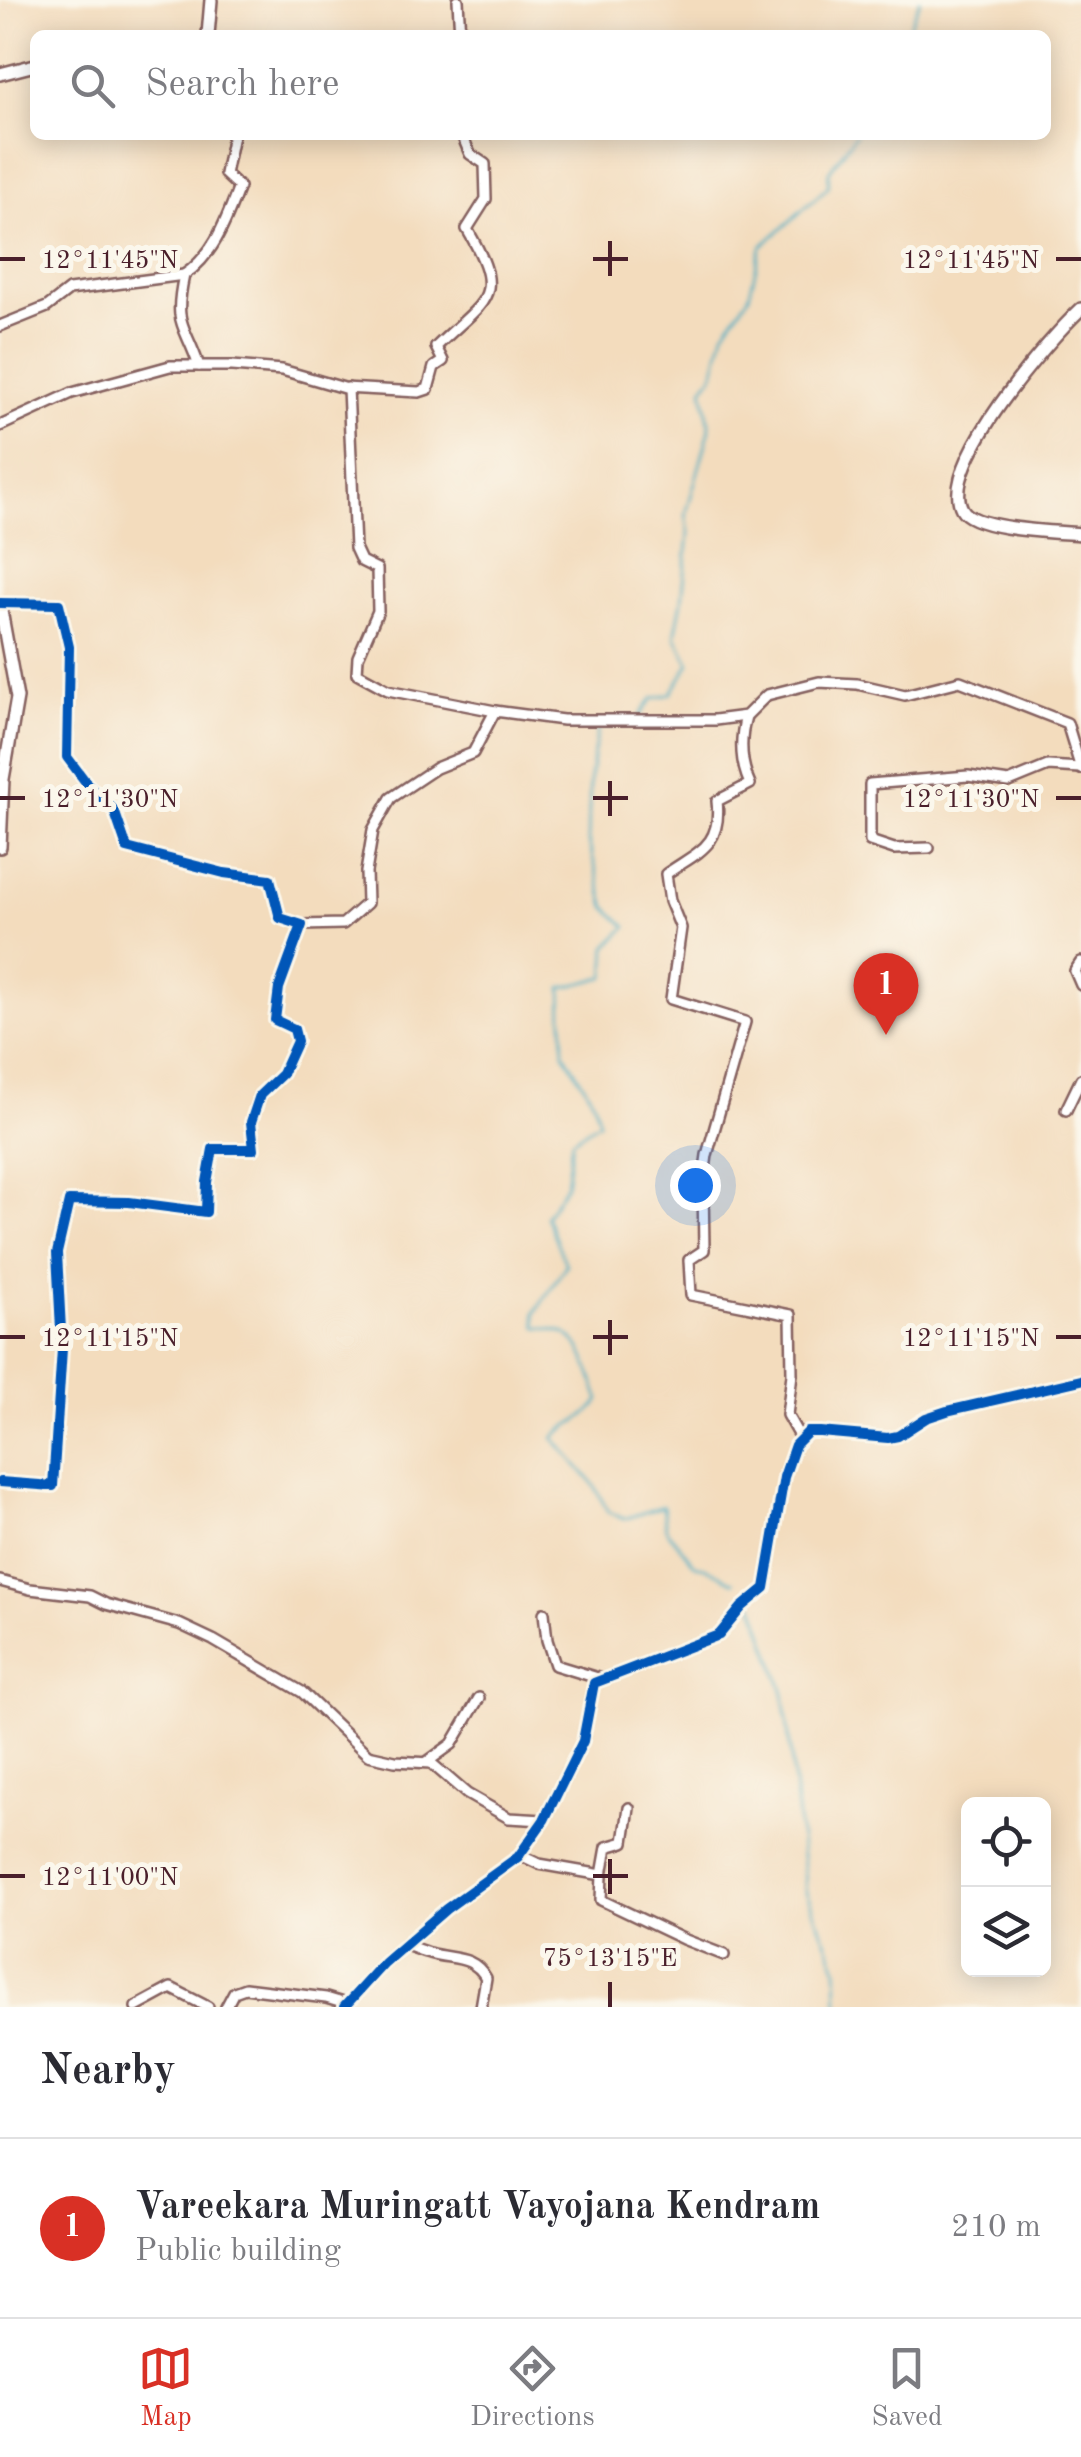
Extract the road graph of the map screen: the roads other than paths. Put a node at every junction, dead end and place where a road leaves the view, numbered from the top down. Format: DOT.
graph roads {
  1 [pos="211,0"];
  2 [pos="458,0"];
  3 [pos="208,30"];
  4 [pos="460,30"];
  5 [pos="30,66"];
  6 [pos="0,74"];
  7 [pos="232,140"];
  8 [pos="464,140"];
  9 [pos="184,275"];
  10 [pos="1081,309"];
  11 [pos="0,326"];
  12 [pos="199,366"];
  13 [pos="348,388"];
  14 [pos="0,426"];
  15 [pos="1081,534"];
  16 [pos="0,604"];
  17 [pos="495,711"];
  18 [pos="746,716"];
  19 [pos="1080,768"];
  20 [pos="0,847"];
  21 [pos="929,848"];
  22 [pos="302,925"];
  23 [pos="1081,962"];
  24 [pos="1081,986"];
  25 [pos="1081,1079"];
  26 [pos="1066,1110"];
  27 [pos="1081,1380"];
  28 [pos="800,1438"];
  29 [pos="0,1482"];
  30 [pos="0,1581"];
  31 [pos="544,1613"];
  32 [pos="601,1679"];
  33 [pos="479,1698"];
  34 [pos="427,1762"];
  35 [pos="629,1808"];
  36 [pos="544,1820"];
  37 [pos="520,1855"];
  38 [pos="602,1875"];
  39 [pos="406,1944"];
  40 [pos="724,1955"];
  41 [pos="345,2006"];
  42 [pos="136,2007"];
  43 [pos="208,2007"];
  44 [pos="226,2007"];
  45 [pos="481,2007"];
  1 -- 3 [label="main road"];
  2 -- 4 [label="street"];
  5 -- 6 [label="main road"];
  7 -- 9 [label="street"];
  8 -- 13 [label="street"];
  9 -- 11 [label="street"];
  9 -- 12 [label="street"];
  10 -- 15 [label="main road"];
  12 -- 13 [label="street"];
  12 -- 14 [label="street"];
  13 -- 17 [label="street"];
  16 -- 20 [label="main road"];
  16 -- 22 [label="street"];
  17 -- 18 [label="street"];
  17 -- 22 [label="street"];
  18 -- 19 [label="street"];
  18 -- 28 [label="street"];
  19 -- 21 [label="street"];
  22 -- 29 [label="street"];
  23 -- 24 [label="street"];
  25 -- 26 [label="street"];
  27 -- 28 [label="street"];
  28 -- 32 [label="street"];
  30 -- 34 [label="street"];
  31 -- 32 [label="street"];
  32 -- 36 [label="street"];
  33 -- 34 [label="street"];
  34 -- 36 [label="street"];
  35 -- 38 [label="street"];
  36 -- 37 [label="street"];
  37 -- 38 [label="street"];
  37 -- 39 [label="street"];
  38 -- 40 [label="street"];
  39 -- 41 [label="street"];
  39 -- 45 [label="street"];
  41 -- 44 [label="street"];
  42 -- 43 [label="street"];
}
